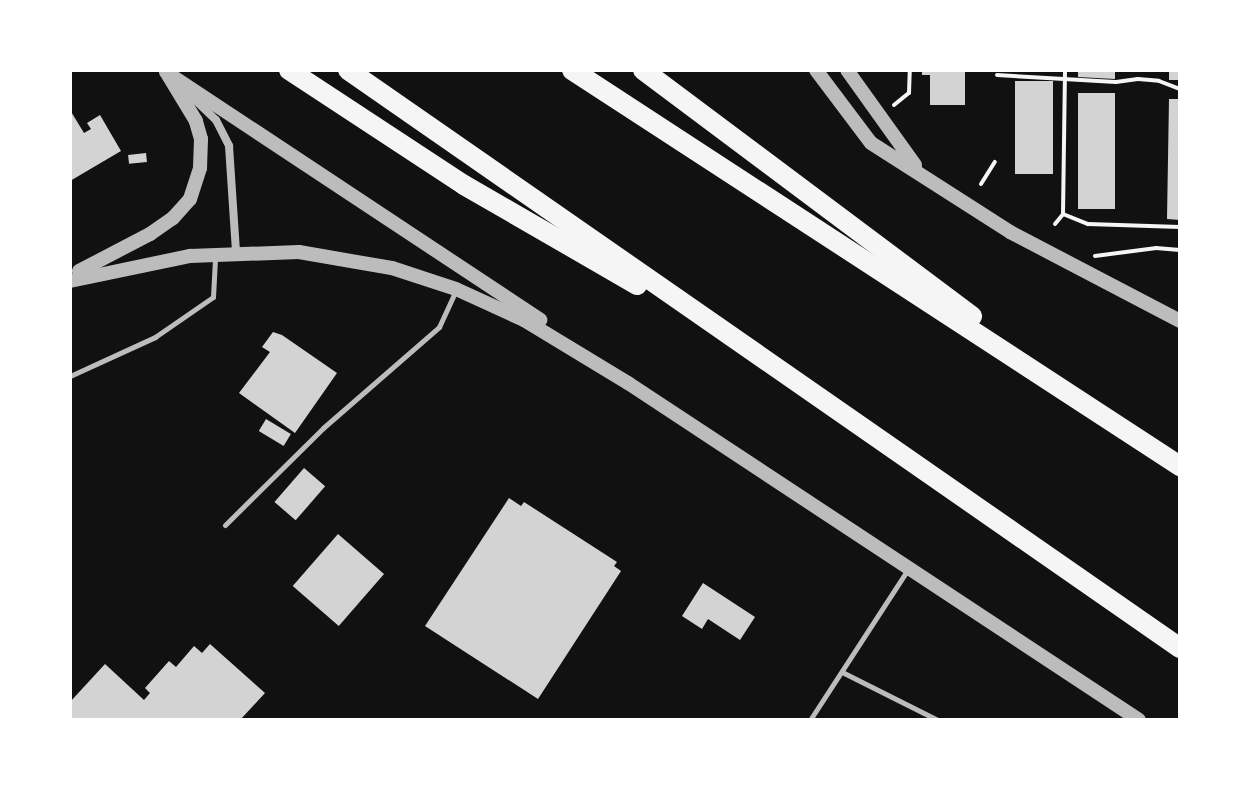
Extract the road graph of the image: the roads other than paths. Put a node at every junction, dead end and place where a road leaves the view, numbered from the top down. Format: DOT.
graph roads {
  1 [pos="289,70"];
  2 [pos="348,70"];
  3 [pos="572,70"];
  4 [pos="643,70"];
  5 [pos="816,70"];
  6 [pos="847,70"];
  7 [pos="164,71"];
  8 [pos="917,169"];
  9 [pos="236,252"];
  10 [pos="215,253"];
  11 [pos="70,278"];
  12 [pos="456,289"];
  13 [pos="1180,321"];
  14 [pos="762,357"];
  15 [pos="70,376"];
  16 [pos="628,383"];
  17 [pos="1123,429"];
  18 [pos="1180,466"];
  19 [pos="225,525"];
  20 [pos="909,568"];
  21 [pos="1180,648"];
  22 [pos="842,672"];
  23 [pos="810,720"];
  24 [pos="938,720"];
  25 [pos="1139,720"];
  1 -- 14 [label="highway"];
  2 -- 14 [label="highway"];
  3 -- 17 [label="highway"];
  4 -- 17 [label="highway"];
  5 -- 8 [label="street"];
  6 -- 8 [label="street"];
  7 -- 9 [label="street"];
  7 -- 11 [label="street"];
  7 -- 16 [label="street"];
  8 -- 13 [label="street"];
  9 -- 10 [label="street"];
  9 -- 12 [label="street"];
  10 -- 11 [label="street"];
  10 -- 15 [label="lane"];
  12 -- 16 [label="street"];
  12 -- 19 [label="lane"];
  14 -- 21 [label="highway"];
  16 -- 20 [label="street"];
  17 -- 18 [label="highway"];
  20 -- 22 [label="lane"];
  20 -- 25 [label="street"];
  22 -- 23 [label="lane"];
  22 -- 24 [label="lane"];
}
